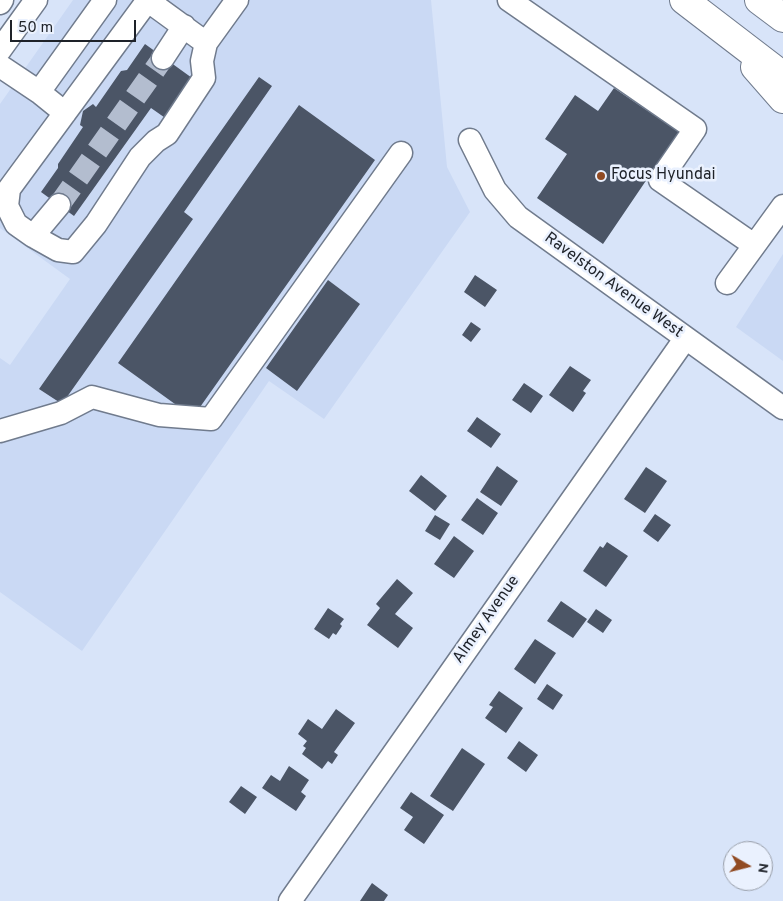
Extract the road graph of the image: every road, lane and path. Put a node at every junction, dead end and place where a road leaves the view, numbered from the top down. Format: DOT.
graph roads {
  1 [pos="36,0"];
  2 [pos="105,0"];
  3 [pos="148,0"];
  4 [pos="237,0"];
  5 [pos="509,0"];
  6 [pos="684,0"];
  7 [pos="759,0"];
  8 [pos="783,18"];
  9 [pos="709,19"];
  10 [pos="184,26"];
  11 [pos="206,43"];
  12 [pos="0,50"];
  13 [pos="163,58"];
  14 [pos="0,66"];
  15 [pos="783,76"];
  16 [pos="39,92"];
  17 [pos="783,99"];
  18 [pos="65,113"];
  19 [pos="470,140"];
  20 [pos="401,153"];
  21 [pos="59,205"];
  22 [pos="783,206"];
  23 [pos="33,236"];
  24 [pos="754,245"];
  25 [pos="727,283"];
  26 [pos="685,339"];
  27 [pos="783,408"];
  28 [pos="0,431"];
  29 [pos="290,901"];
  1 -- 12 [label="street"];
  2 -- 16 [label="street"];
  3 -- 10 [label="street"];
  3 -- 18 [label="street"];
  4 -- 11 [label="street"];
  5 -- 24 [label="street"];
  6 -- 9 [label="main road"];
  7 -- 8 [label="main road"];
  9 -- 15 [label="main road"];
  9 -- 17 [label="main road"];
  10 -- 11 [label="street"];
  10 -- 13 [label="street"];
  11 -- 23 [label="street"];
  14 -- 16 [label="street"];
  16 -- 18 [label="street"];
  18 -- 23 [label="street"];
  19 -- 26 [label="street, Ravelston Avenue West"];
  20 -- 28 [label="street"];
  21 -- 23 [label="street"];
  22 -- 24 [label="street"];
  24 -- 25 [label="street"];
  26 -- 27 [label="street, Ravelston Avenue West"];
  26 -- 29 [label="street, Almey Avenue"];
}
